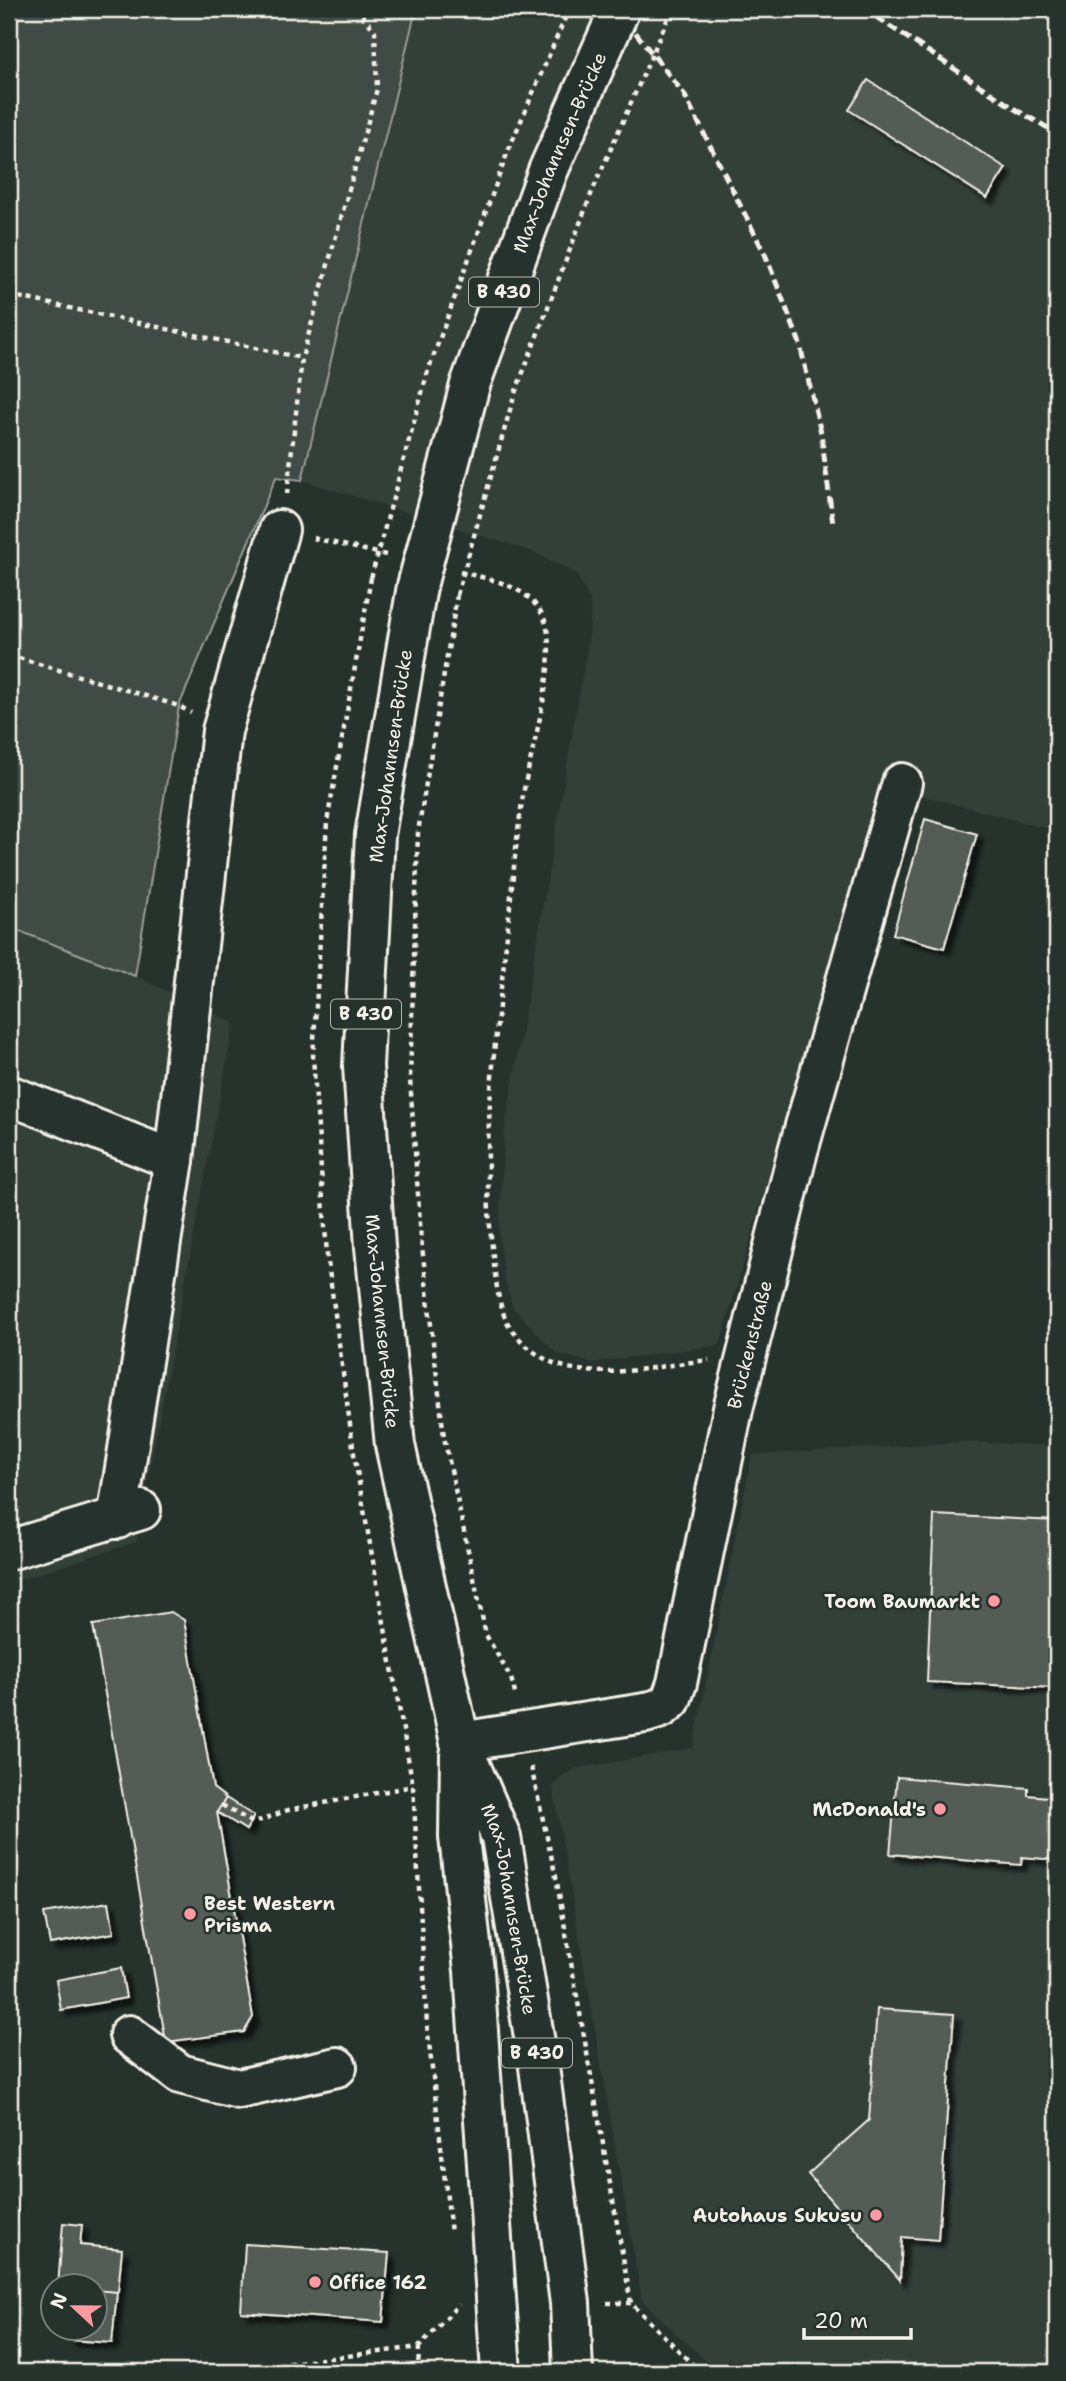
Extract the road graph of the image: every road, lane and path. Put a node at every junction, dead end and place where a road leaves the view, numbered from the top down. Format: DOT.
graph roads {
  1 [pos="357,9"];
  2 [pos="620,9"];
  3 [pos="673,9"];
  4 [pos="9,295"];
  5 [pos="302,358"];
  6 [pos="279,530"];
  7 [pos="453,570"];
  8 [pos="408,572"];
  9 [pos="9,655"];
  10 [pos="222,731"];
  11 [pos="902,783"];
  12 [pos="9,1095"];
  13 [pos="174,1160"];
  14 [pos="747,1356"];
  15 [pos="9,1550"];
  16 [pos="523,1732"];
  17 [pos="460,1742"];
  18 [pos="413,1786"];
  19 [pos="222,1805"];
  20 [pos="129,2035"];
  21 [pos="337,2067"];
  22 [pos="689,2363"];
  23 [pos="219,2372"];
  24 [pos="418,2372"];
  25 [pos="501,2372"];
  26 [pos="573,2372"];
  27 [pos="688,2372"];
  28 [pos="700,2372"];
  1 -- 5 [label="path"];
  2 -- 8 [label="main road, Max-Johannsen-Brücke / B 430, bridge"];
  3 -- 16 [label="path, bridge"];
  4 -- 5 [label="path"];
  5 -- 6 [label="path"];
  6 -- 8 [label="path"];
  6 -- 10 [label="main road"];
  7 -- 14 [label="path"];
  8 -- 17 [label="main road, Max-Johannsen-Brücke / B 430"];
  9 -- 10 [label="path"];
  10 -- 13 [label="main road"];
  11 -- 14 [label="main road, Brückenstraße"];
  12 -- 13 [label="main road"];
  13 -- 15 [label="main road"];
  14 -- 16 [label="main road, Brückenstraße"];
  16 -- 17 [label="main road, Brückenstraße"];
  16 -- 22 [label="path"];
  17 -- 25 [label="main road, Max-Johannsen-Brücke / B 430"];
  17 -- 26 [label="main road, Max-Johannsen-Brücke / B 430"];
  18 -- 19 [label="path"];
  20 -- 21 [label="main road"];
  22 -- 27 [label="path"];
  22 -- 28 [label="path"];
  23 -- 24 [label="path"];
}
